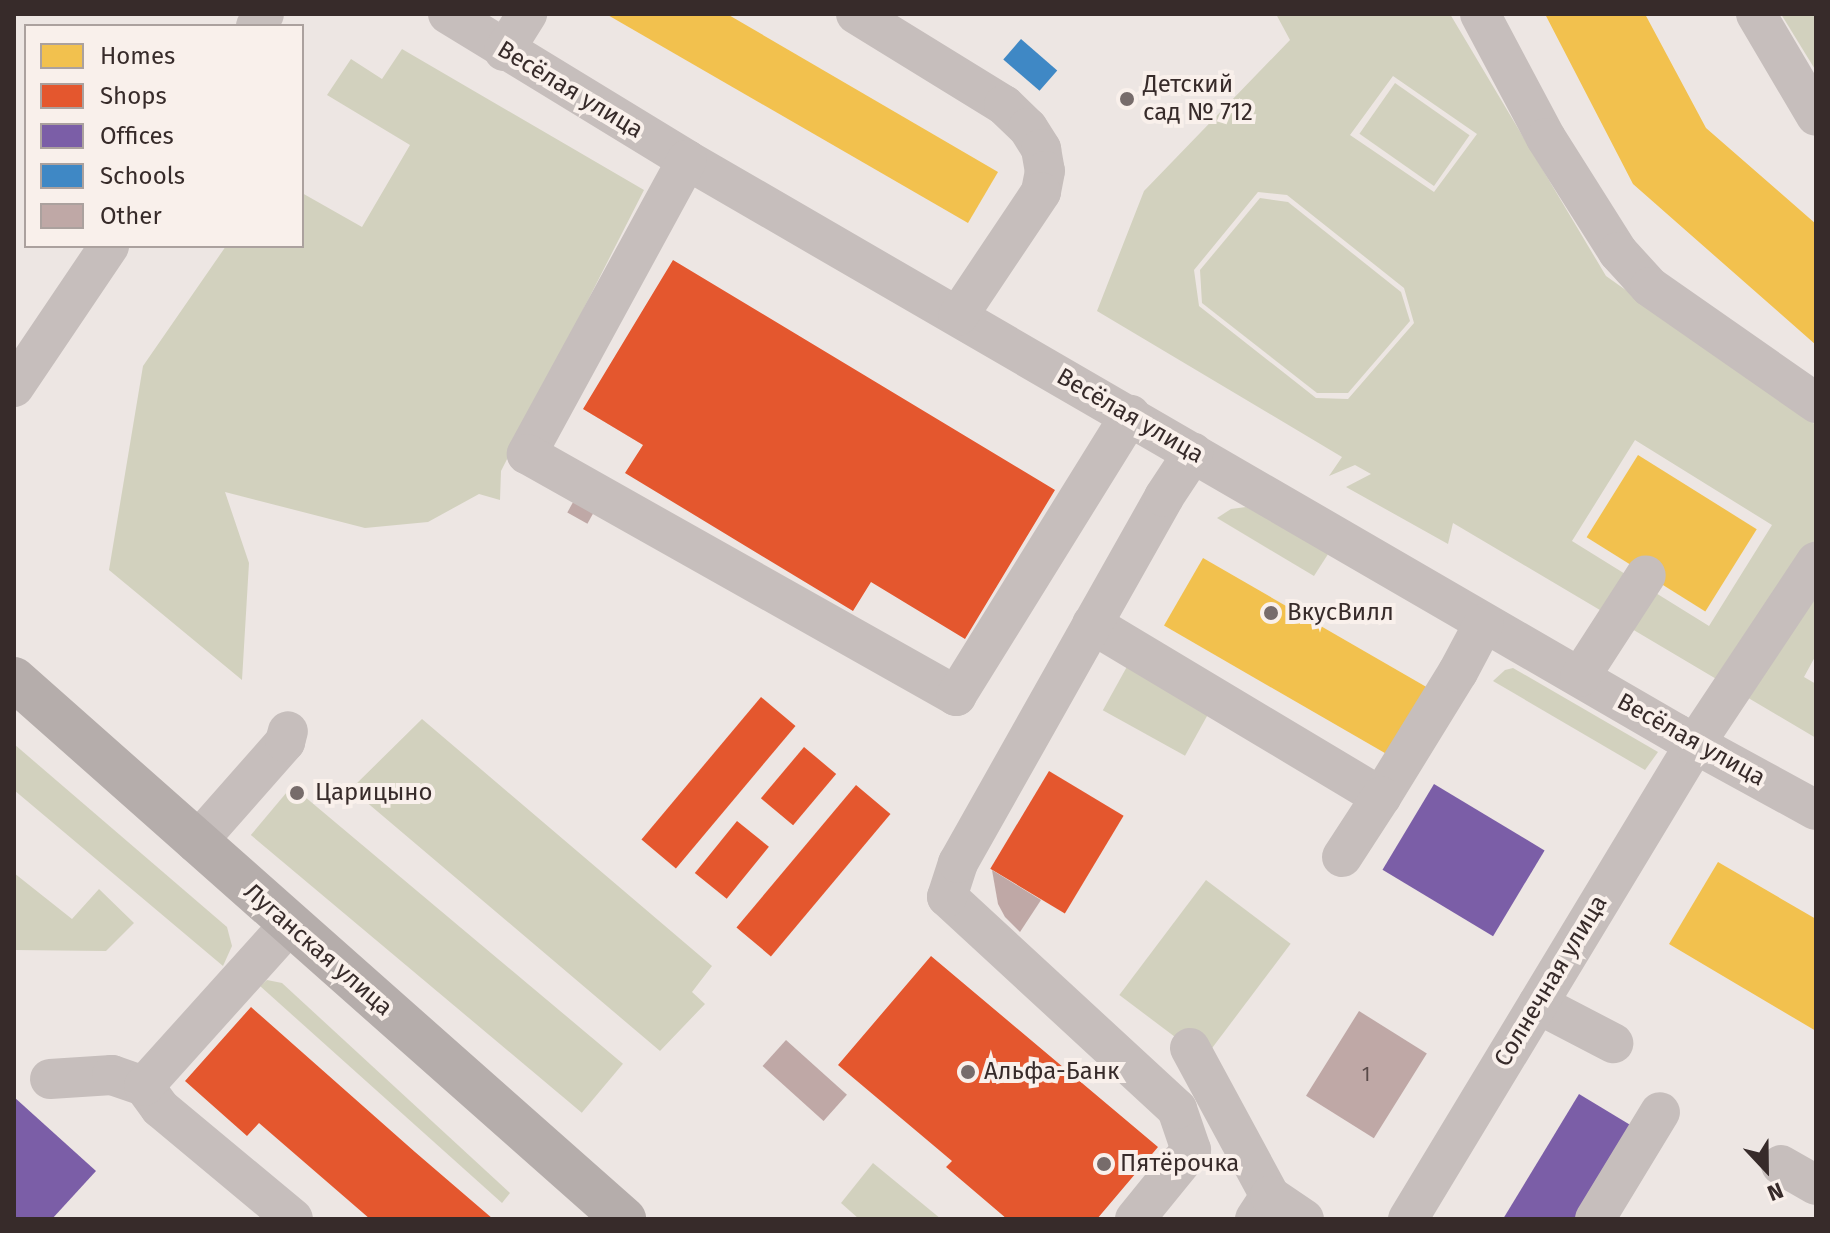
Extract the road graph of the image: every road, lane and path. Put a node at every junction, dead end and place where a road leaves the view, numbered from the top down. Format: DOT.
graph roads {
  1 [pos="448,14"];
  2 [pos="527,14"];
  3 [pos="856,14"];
  4 [pos="1480,14"];
  5 [pos="1756,14"];
  6 [pos="504,51"];
  7 [pos="1816,116"];
  8 [pos="687,160"];
  9 [pos="108,248"];
  10 [pos="958,316"];
  11 [pos="14,387"];
  12 [pos="1816,403"];
  13 [pos="1130,415"];
  14 [pos="1193,453"];
  15 [pos="1816,562"];
  16 [pos="1646,575"];
  17 [pos="1484,623"];
  18 [pos="1092,624"];
  19 [pos="1580,677"];
  20 [pos="22,691"];
  21 [pos="290,738"];
  22 [pos="1695,744"];
  23 [pos="1381,797"];
  24 [pos="1814,805"];
  25 [pos="196,843"];
  26 [pos="1342,857"];
  27 [pos="289,925"];
  28 [pos="1538,1004"];
  29 [pos="1613,1043"];
  30 [pos="1190,1048"];
  31 [pos="50,1079"];
  32 [pos="144,1086"];
  33 [pos="1660,1112"];
  34 [pos="1781,1165"];
  35 [pos="1816,1185"];
  36 [pos="1263,1207"];
  37 [pos="620,1218"];
  38 [pos="293,1219"];
  39 [pos="1135,1219"];
  40 [pos="1304,1219"];
  41 [pos="1408,1219"];
  42 [pos="1595,1219"];
  1 -- 6 [label="street, Весёлая улица"];
  2 -- 6 [label="street"];
  3 -- 10 [label="street"];
  4 -- 12 [label="street"];
  5 -- 7 [label="street"];
  6 -- 8 [label="street, Весёлая улица"];
  8 -- 10 [label="street, Весёлая улица"];
  8 -- 13 [label="street"];
  9 -- 11 [label="street"];
  10 -- 13 [label="street, Весёлая улица"];
  13 -- 14 [label="street, Весёлая улица"];
  14 -- 17 [label="street, Весёлая улица"];
  14 -- 18 [label="street"];
  15 -- 22 [label="street, Солнечная улица"];
  16 -- 19 [label="street"];
  17 -- 19 [label="street, Весёлая улица"];
  17 -- 23 [label="street"];
  18 -- 23 [label="street"];
  18 -- 39 [label="street"];
  19 -- 22 [label="street, Весёлая улица"];
  20 -- 25 [label="main road, Луганская улица"];
  21 -- 25 [label="street"];
  22 -- 24 [label="street, Весёлая улица"];
  22 -- 28 [label="street, Солнечная улица"];
  23 -- 26 [label="street"];
  25 -- 27 [label="main road, Луганская улица"];
  27 -- 32 [label="street"];
  27 -- 37 [label="main road, Луганская улица"];
  28 -- 29 [label="street"];
  28 -- 41 [label="street, Солнечная улица"];
  30 -- 36 [label="street"];
  31 -- 32 [label="street"];
  32 -- 38 [label="street"];
  33 -- 42 [label="street"];
  34 -- 35 [label="street"];
  36 -- 40 [label="street"];
}
